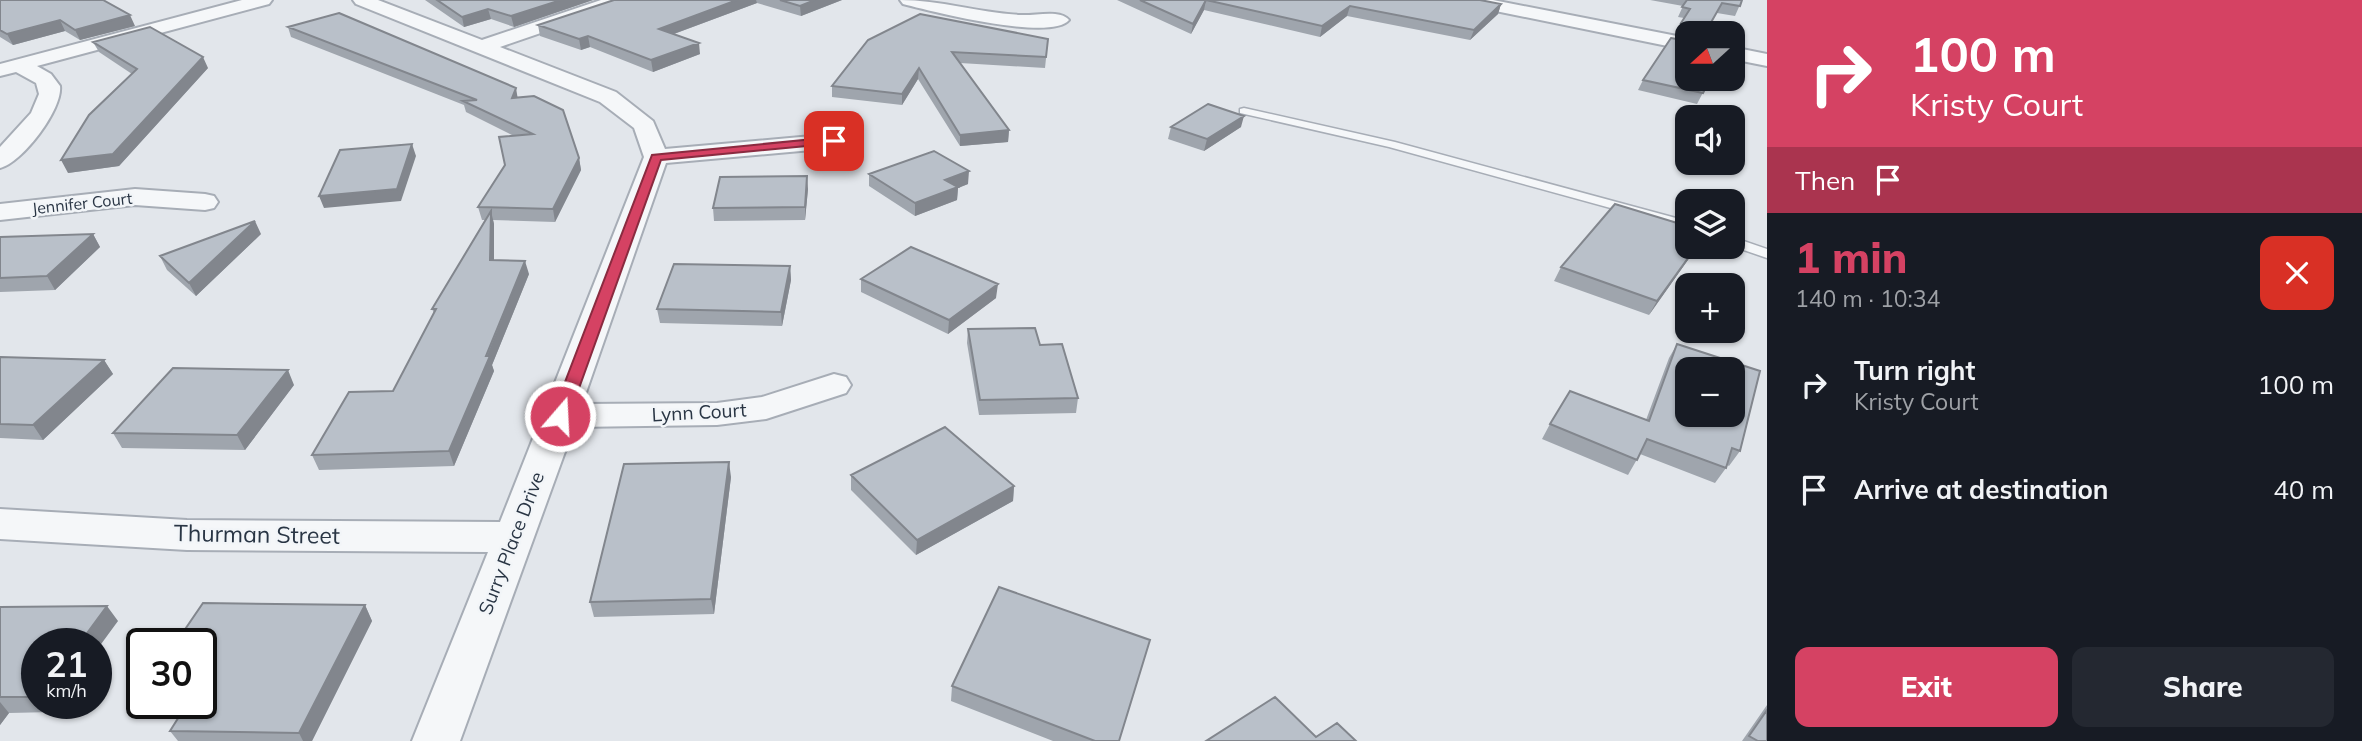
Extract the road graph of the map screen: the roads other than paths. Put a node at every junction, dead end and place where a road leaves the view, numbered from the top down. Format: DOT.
graph roads {
  1 [pos="263,0"];
  2 [pos="362,0"];
  3 [pos="619,0"];
  4 [pos="909,0"];
  5 [pos="1465,0"];
  6 [pos="1060,20"];
  7 [pos="1675,42"];
  8 [pos="482,47"];
  9 [pos="1745,56"];
  10 [pos="1767,60"];
  11 [pos="9,68"];
  12 [pos="1244,111"];
  13 [pos="834,141"];
  14 [pos="656,157"];
  15 [pos="0,161"];
  16 [pos="205,202"];
  17 [pos="0,212"];
  18 [pos="1675,222"];
  19 [pos="1745,246"];
  20 [pos="1767,254"];
  21 [pos="834,385"];
  22 [pos="560,416"];
  23 [pos="0,524"];
  24 [pos="513,537"];
  25 [pos="436,741"];
  1 -- 11 [label="street"];
  2 -- 8 [label="street"];
  3 -- 8 [label="street"];
  4 -- 6 [label="street"];
  5 -- 7 [label="street"];
  8 -- 14 [label="street"];
  9 -- 10 [label="street"];
  11 -- 15 [label="street"];
  12 -- 18 [label="lane"];
  13 -- 14 [label="street"];
  14 -- 22 [label="street, Surry Place Drive"];
  16 -- 17 [label="street, Jennifer Court"];
  19 -- 20 [label="lane"];
  21 -- 22 [label="street, Lynn Court"];
  22 -- 24 [label="street, Surry Place Drive"];
  23 -- 24 [label="street, Thurman Street"];
  24 -- 25 [label="street, Surry Place Drive"];
}
